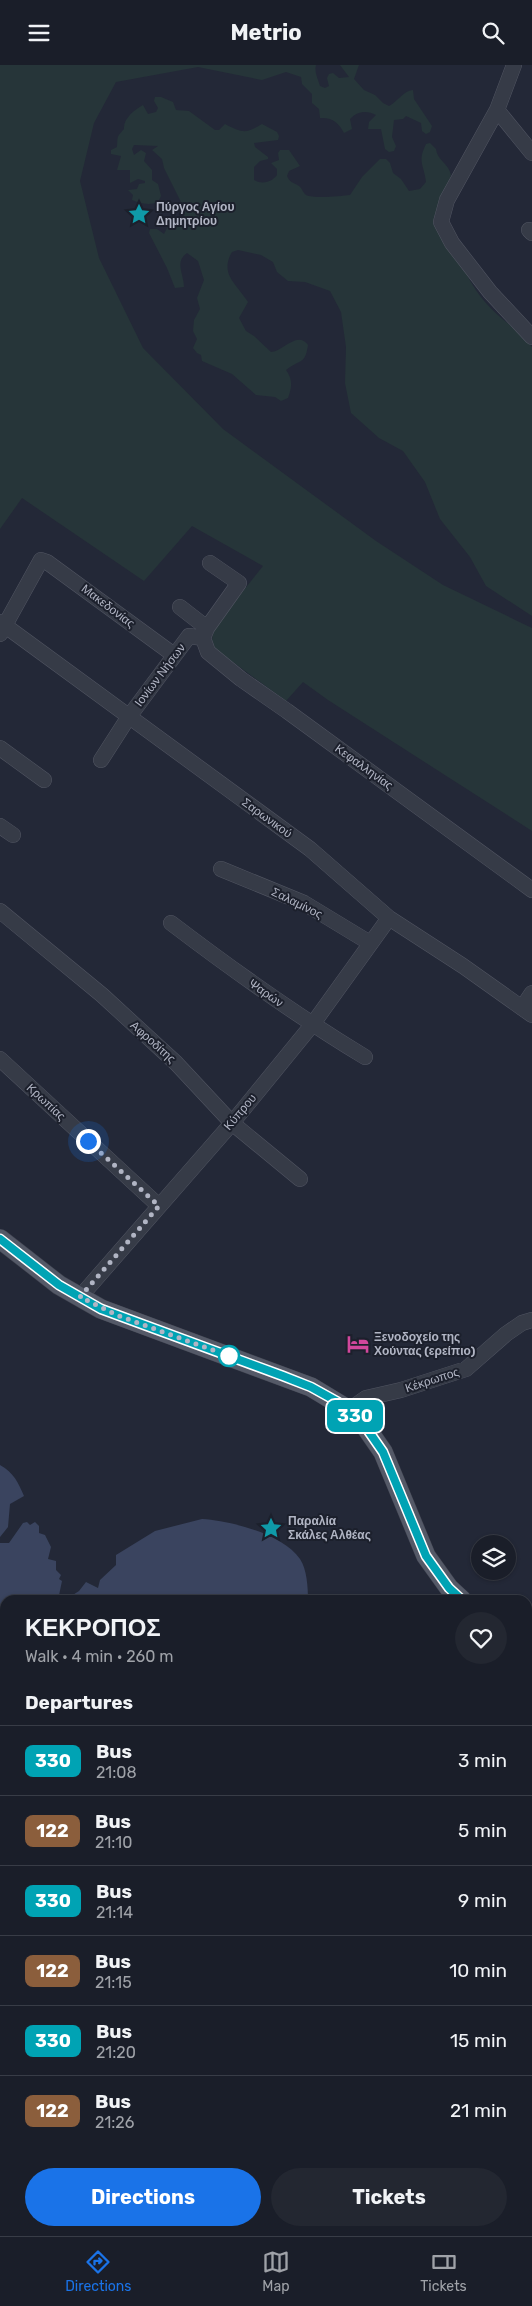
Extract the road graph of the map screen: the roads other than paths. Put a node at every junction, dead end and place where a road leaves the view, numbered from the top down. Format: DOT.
graph roads {
  1 [pos="514,65"];
  2 [pos="497,110"];
  3 [pos="532,153"];
  4 [pos="532,337"];
  5 [pos="210,563"];
  6 [pos="180,607"];
  7 [pos="2,628"];
  8 [pos="205,633"];
  9 [pos="174,655"];
  10 [pos="128,718"];
  11 [pos="0,748"];
  12 [pos="101,760"];
  13 [pos="44,780"];
  14 [pos="0,826"];
  15 [pos="13,835"];
  16 [pos="221,869"];
  17 [pos="532,890"];
  18 [pos="0,911"];
  19 [pos="389,918"];
  20 [pos="171,923"];
  21 [pos="370,943"];
  22 [pos="532,993"];
  23 [pos="527,1012"];
  24 [pos="312,1025"];
  25 [pos="365,1057"];
  26 [pos="0,1059"];
  27 [pos="232,1123"];
  28 [pos="300,1179"];
  29 [pos="159,1206"];
  30 [pos="0,1239"];
  31 [pos="80,1297"];
  32 [pos="532,1320"];
  33 [pos="349,1410"];
  34 [pos="457,1595"];
  1 -- 2 [label="street"];
  2 -- 3 [label="street"];
  2 -- 4 [label="street"];
  5 -- 8 [label="street"];
  6 -- 8 [label="street, Κεφαλληνίας"];
  7 -- 9 [label="street, Μακεδονίας"];
  7 -- 10 [label="street, Σαρωνικού"];
  8 -- 9 [label="street, Ιονίων Νήσων"];
  8 -- 17 [label="street, Κεφαλληνίας"];
  9 -- 10 [label="street, Ιονίων Νήσων"];
  10 -- 12 [label="street, Ιονίων Νήσων"];
  10 -- 19 [label="street, Σαρωνικού"];
  11 -- 13 [label="street"];
  14 -- 15 [label="street"];
  16 -- 21 [label="street, Σαλαμίνος"];
  18 -- 27 [label="street, Αφροδίτης"];
  19 -- 21 [label="street, Κύπρου"];
  19 -- 23 [label="street, Σαρωνικού"];
  20 -- 24 [label="street, Ψαρών"];
  21 -- 24 [label="street, Κύπρου"];
  22 -- 23 [label="street"];
  24 -- 25 [label="street, Ψαρών"];
  24 -- 27 [label="street, Κύπρου"];
  26 -- 29 [label="street, Κρωπίας"];
  27 -- 28 [label="street, Αφροδίτης"];
  27 -- 29 [label="street, Κύπρου"];
  29 -- 31 [label="street, Κύπρου"];
  30 -- 31 [label="main road"];
  31 -- 33 [label="main road"];
  32 -- 33 [label="street, Κέκρωπος"];
  33 -- 34 [label="main road"];
}
